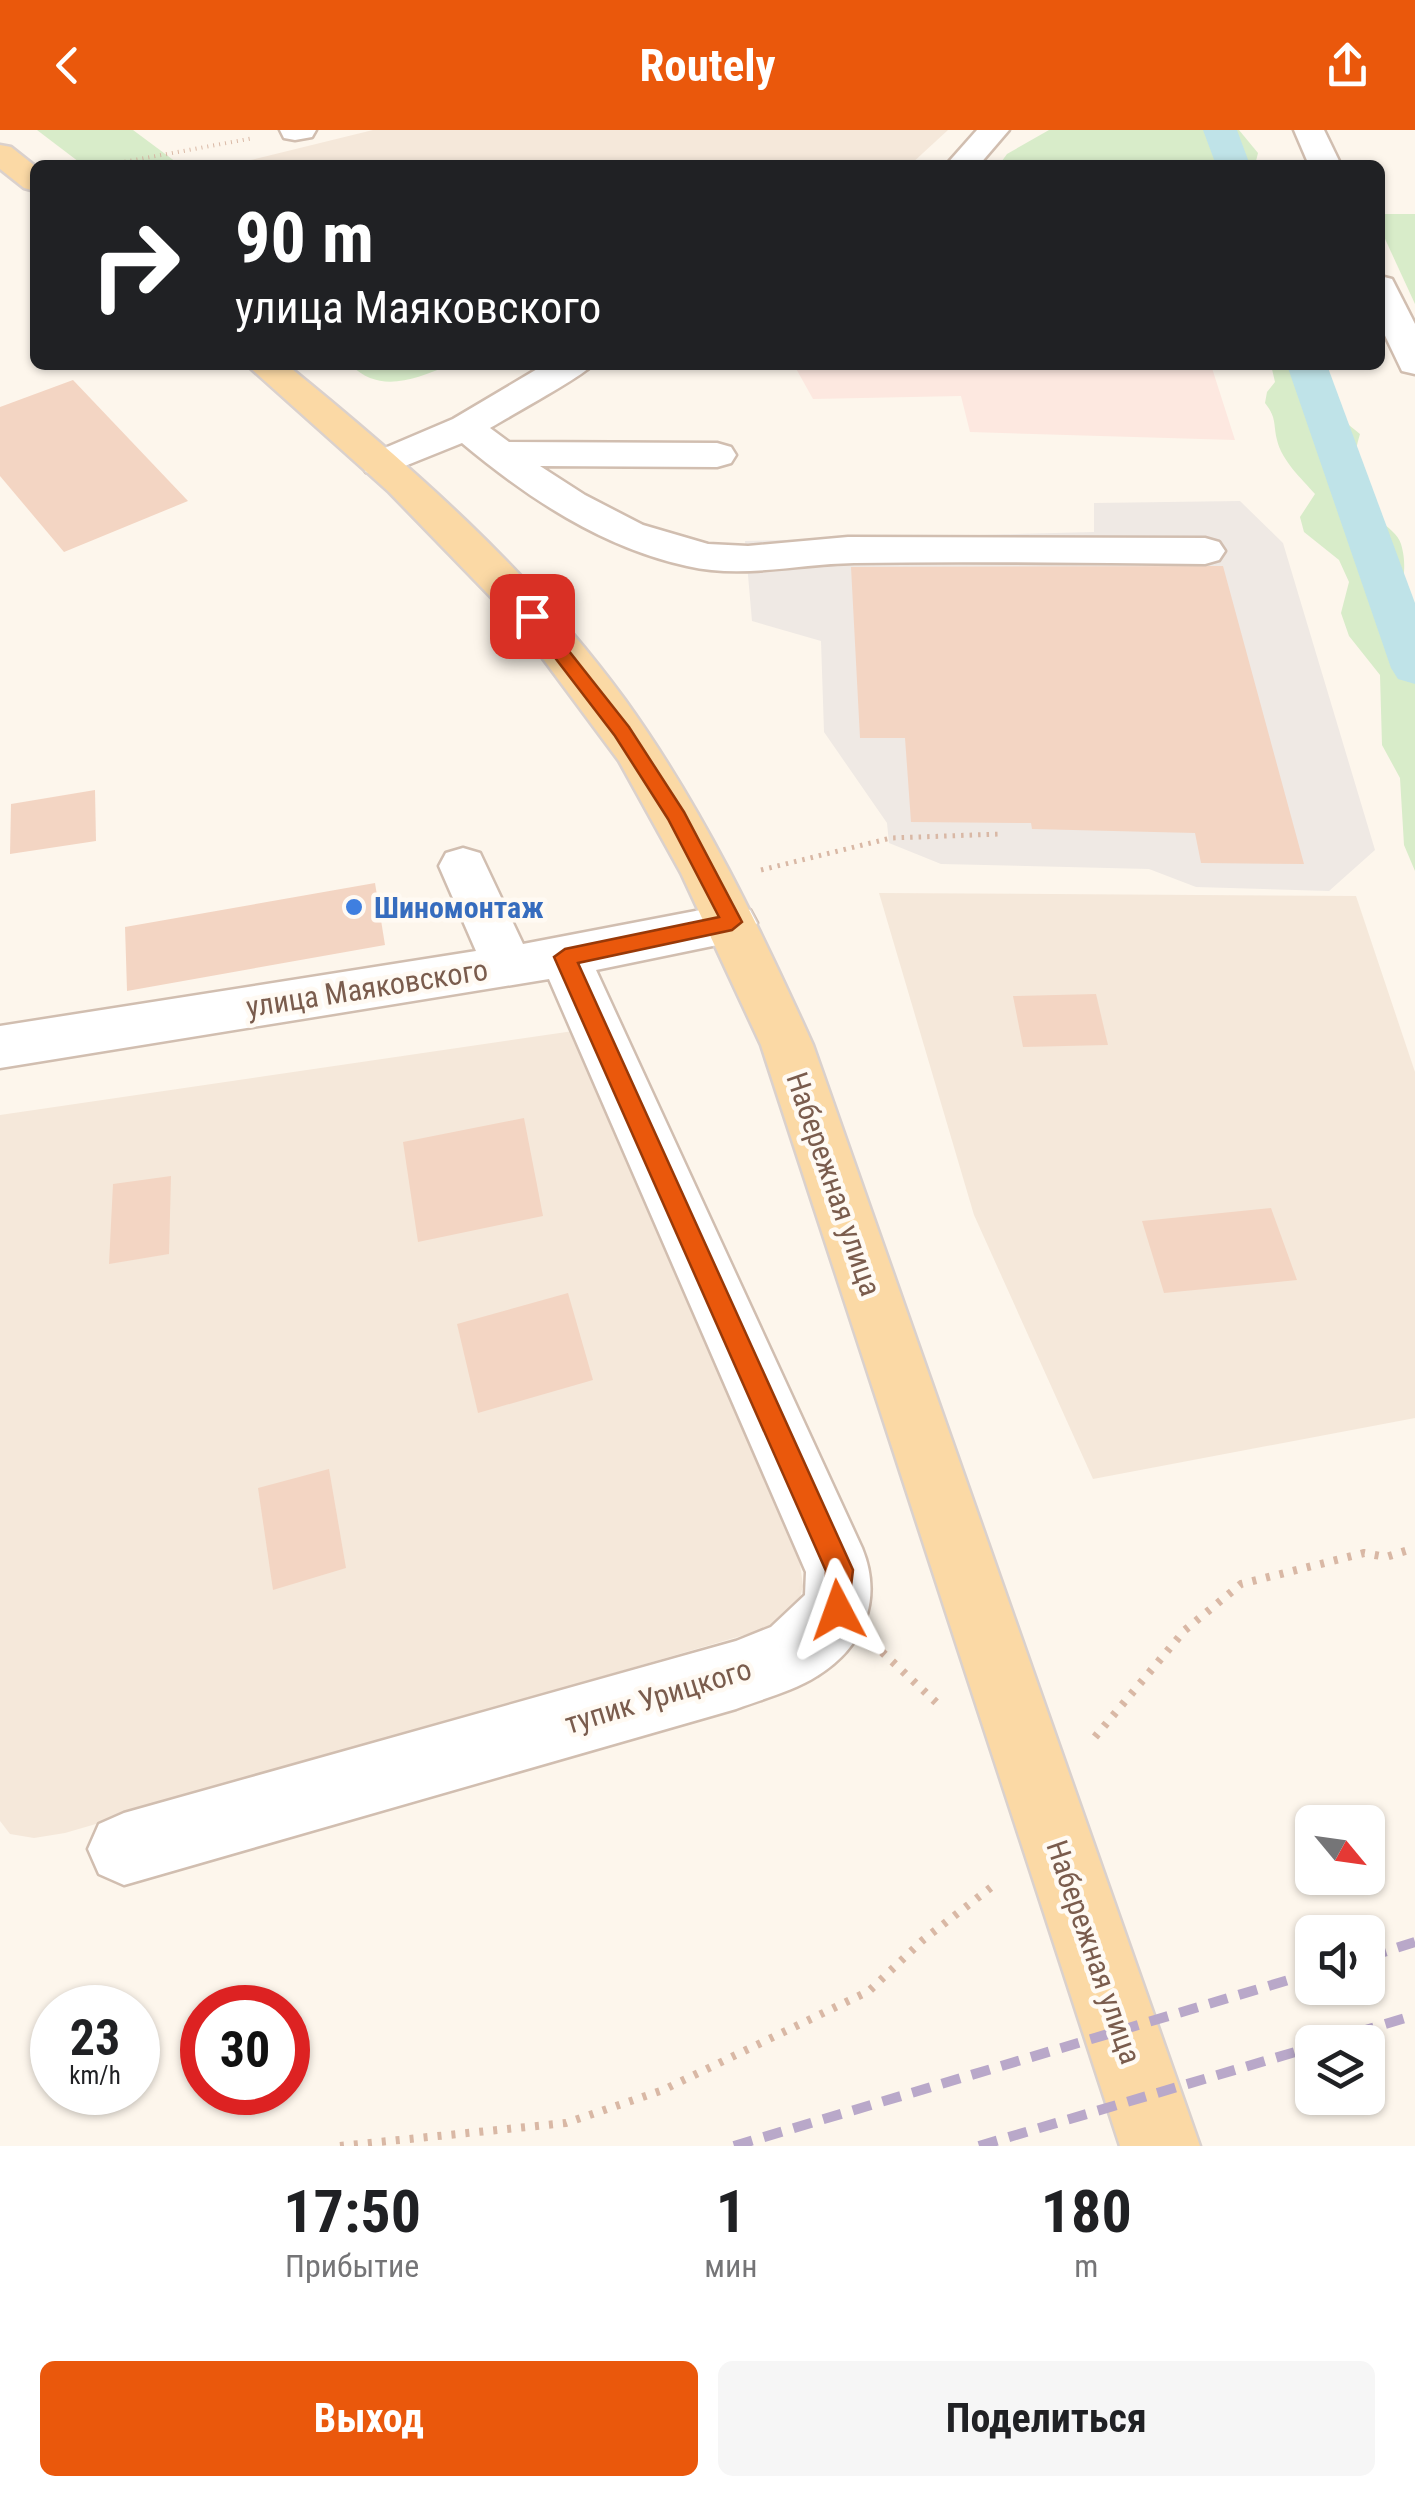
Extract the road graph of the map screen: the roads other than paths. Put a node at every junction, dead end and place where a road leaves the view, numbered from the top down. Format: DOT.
graph roads {
  1 [pos="994,130"];
  2 [pos="1309,130"];
  3 [pos="0,154"];
  4 [pos="967,160"];
  5 [pos="1323,160"];
  6 [pos="30,178"];
  7 [pos="1385,297"];
  8 [pos="1415,363"];
  9 [pos="271,370"];
  10 [pos="563,370"];
  11 [pos="466,427"];
  12 [pos="498,454"];
  13 [pos="717,454"];
  14 [pos="380,464"];
  15 [pos="1206,551"];
  16 [pos="463,866"];
  17 [pos="745,896"];
  18 [pos="536,961"];
  19 [pos="0,1047"];
  20 [pos="124,1849"];
  21 [pos="1160,2146"];
  1 -- 4 [label="street"];
  2 -- 5 [label="street"];
  3 -- 6 [label="main road"];
  7 -- 8 [label="street"];
  9 -- 14 [label="main road, Набережная улица"];
  10 -- 11 [label="street"];
  11 -- 12 [label="street"];
  11 -- 14 [label="street"];
  12 -- 13 [label="street"];
  12 -- 15 [label="street"];
  14 -- 17 [label="main road, Набережная улица"];
  16 -- 18 [label="street"];
  17 -- 18 [label="street, улица Маяковского"];
  17 -- 21 [label="main road, Набережная улица"];
  18 -- 19 [label="street, улица Маяковского"];
  18 -- 20 [label="street, тупик Урицкого"];
}
